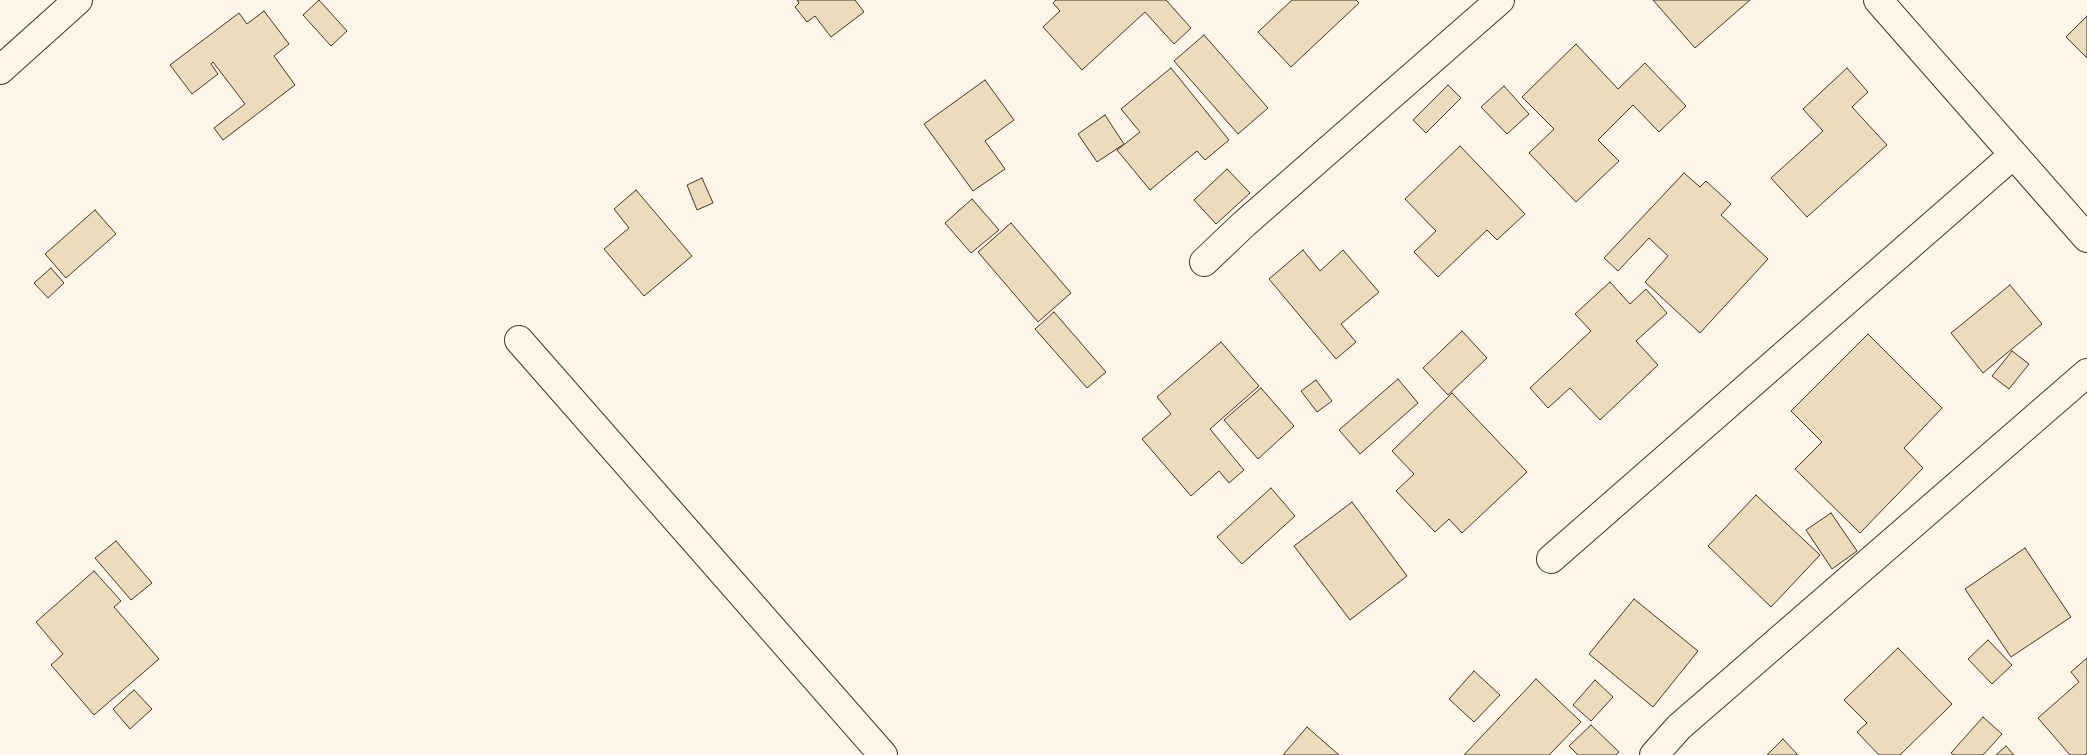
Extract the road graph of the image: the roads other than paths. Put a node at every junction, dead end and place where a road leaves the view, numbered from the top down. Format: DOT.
graph roads {
  1 [pos="78,0"];
  2 [pos="1500,0"];
  3 [pos="1878,0"];
  4 [pos="0,70"];
  5 [pos="2013,155"];
  6 [pos="2087,238"];
  7 [pos="1204,262"];
  8 [pos="519,340"];
  9 [pos="2087,372"];
  10 [pos="1551,558"];
  11 [pos="884,755"];
  12 [pos="1654,755"];
  1 -- 4 [label="street"];
  2 -- 7 [label="street"];
  3 -- 5 [label="street"];
  5 -- 6 [label="street"];
  5 -- 10 [label="street"];
  8 -- 11 [label="street"];
  9 -- 12 [label="street"];
}
